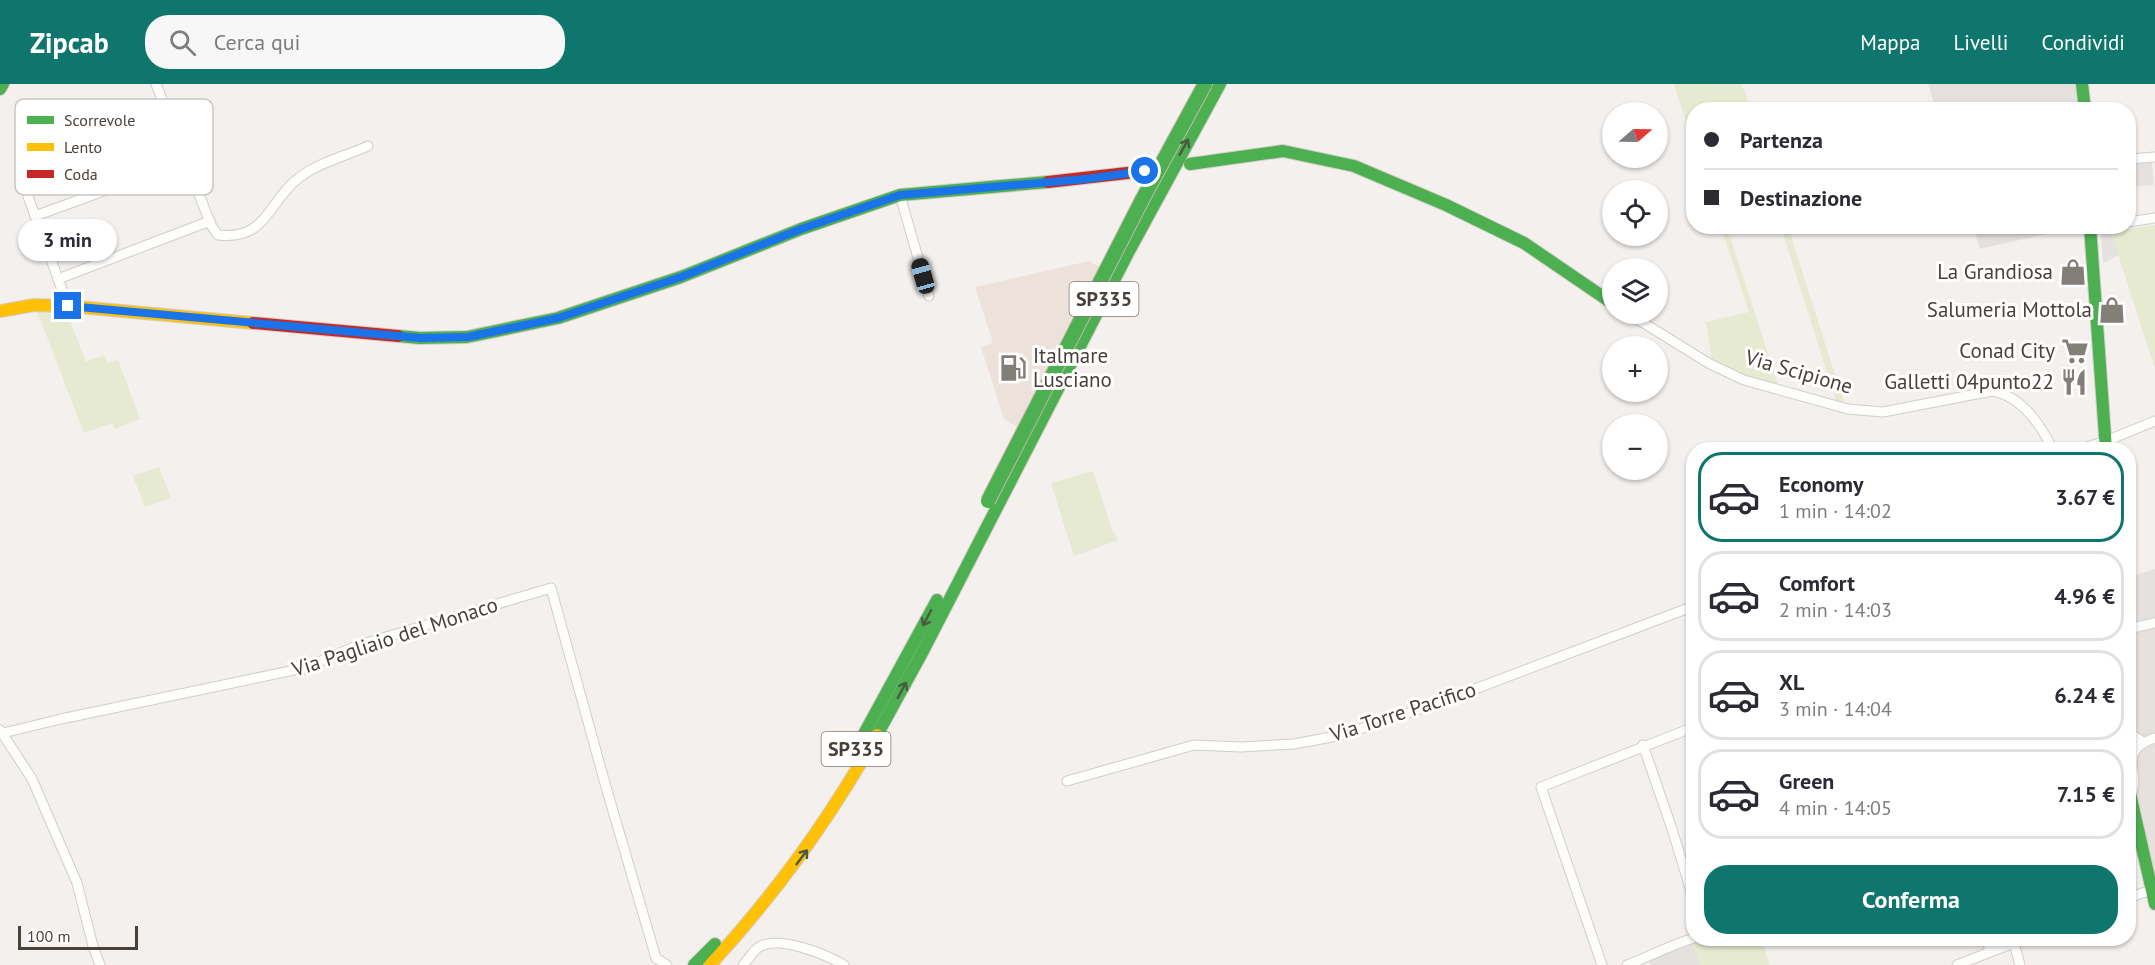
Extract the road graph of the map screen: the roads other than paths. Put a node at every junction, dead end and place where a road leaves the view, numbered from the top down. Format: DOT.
graph roads {
  1 [pos="3,84"];
  2 [pos="156,84"];
  3 [pos="1205,84"];
  4 [pos="1220,84"];
  5 [pos="2082,84"];
  6 [pos="0,89"];
  7 [pos="162,99"];
  8 [pos="2084,102"];
  9 [pos="368,146"];
  10 [pos="2155,157"];
  11 [pos="2136,158"];
  12 [pos="1190,164"];
  13 [pos="1145,171"];
  14 [pos="27,195"];
  15 [pos="93,195"];
  16 [pos="200,195"];
  17 [pos="900,195"];
  18 [pos="35,216"];
  19 [pos="2155,218"];
  20 [pos="210,221"];
  21 [pos="2136,221"];
  22 [pos="2093,234"];
  23 [pos="58,279"];
  24 [pos="928,296"];
  25 [pos="1602,296"];
  26 [pos="68,306"];
  27 [pos="0,311"];
  28 [pos="1645,324"];
  29 [pos="2155,421"];
  30 [pos="2049,442"];
  31 [pos="2106,442"];
  32 [pos="2112,442"];
  33 [pos="988,517"];
  34 [pos="1686,609"];
  35 [pos="2155,623"];
  36 [pos="2136,627"];
  37 [pos="1686,730"];
  38 [pos="1,731"];
  39 [pos="2136,737"];
  40 [pos="2155,738"];
  41 [pos="2143,742"];
  42 [pos="1643,746"];
  43 [pos="2136,754"];
  44 [pos="1067,781"];
  45 [pos="2136,846"];
  46 [pos="1686,875"];
  47 [pos="2153,893"];
  48 [pos="2136,896"];
  49 [pos="1686,941"];
  50 [pos="1989,946"];
  51 [pos="2006,946"];
  52 [pos="2015,946"];
  53 [pos="1990,952"];
  54 [pos="653,962"];
  55 [pos="100,965"];
  56 [pos="667,965"];
  57 [pos="694,965"];
  58 [pos="710,965"];
  59 [pos="743,965"];
  60 [pos="844,965"];
  61 [pos="1602,965"];
  62 [pos="1627,965"];
  63 [pos="1957,965"];
  64 [pos="2020,965"];
  1 -- 6 [label="main road"];
  2 -- 7 [label="street"];
  3 -- 33 [label="main road, SP335, bridge"];
  33 -- 4 [label="main road, SP335, one-way"];
  5 -- 8 [label="main road"];
  9 -- 20 [label="street"];
  10 -- 11 [label="street"];
  12 -- 25 [label="main road"];
  13 -- 17 [label="main road"];
  14 -- 18 [label="street"];
  15 -- 18 [label="street"];
  16 -- 20 [label="street"];
  17 -- 24 [label="street"];
  17 -- 26 [label="main road"];
  18 -- 23 [label="street"];
  19 -- 21 [label="street"];
  20 -- 23 [label="street"];
  22 -- 31 [label="main road"];
  23 -- 26 [label="street"];
  26 -- 27 [label="main road"];
  28 -- 30 [label="street, Via Scipione"];
  29 -- 32 [label="street"];
  33 -- 57 [label="main road, SP335, one-way"];
  58 -- 33 [label="main road, SP335, one-way"];
  34 -- 44 [label="street, Via Torre Pacifico"];
  35 -- 36 [label="street"];
  37 -- 42 [label="street"];
  38 -- 54 [label="street, Via Pagliaio del Monaco"];
  38 -- 55 [label="street, Via Pagliaio del Monaco"];
  39 -- 41 [label="street"];
  40 -- 41 [label="street"];
  41 -- 43 [label="street"];
  42 -- 46 [label="street"];
  42 -- 61 [label="street"];
  45 -- 47 [label="main road"];
  47 -- 48 [label="street"];
  49 -- 62 [label="street"];
  50 -- 53 [label="street"];
  51 -- 53 [label="street"];
  52 -- 64 [label="street"];
  53 -- 63 [label="street"];
  54 -- 56 [label="street"];
  59 -- 60 [label="street"];
}
